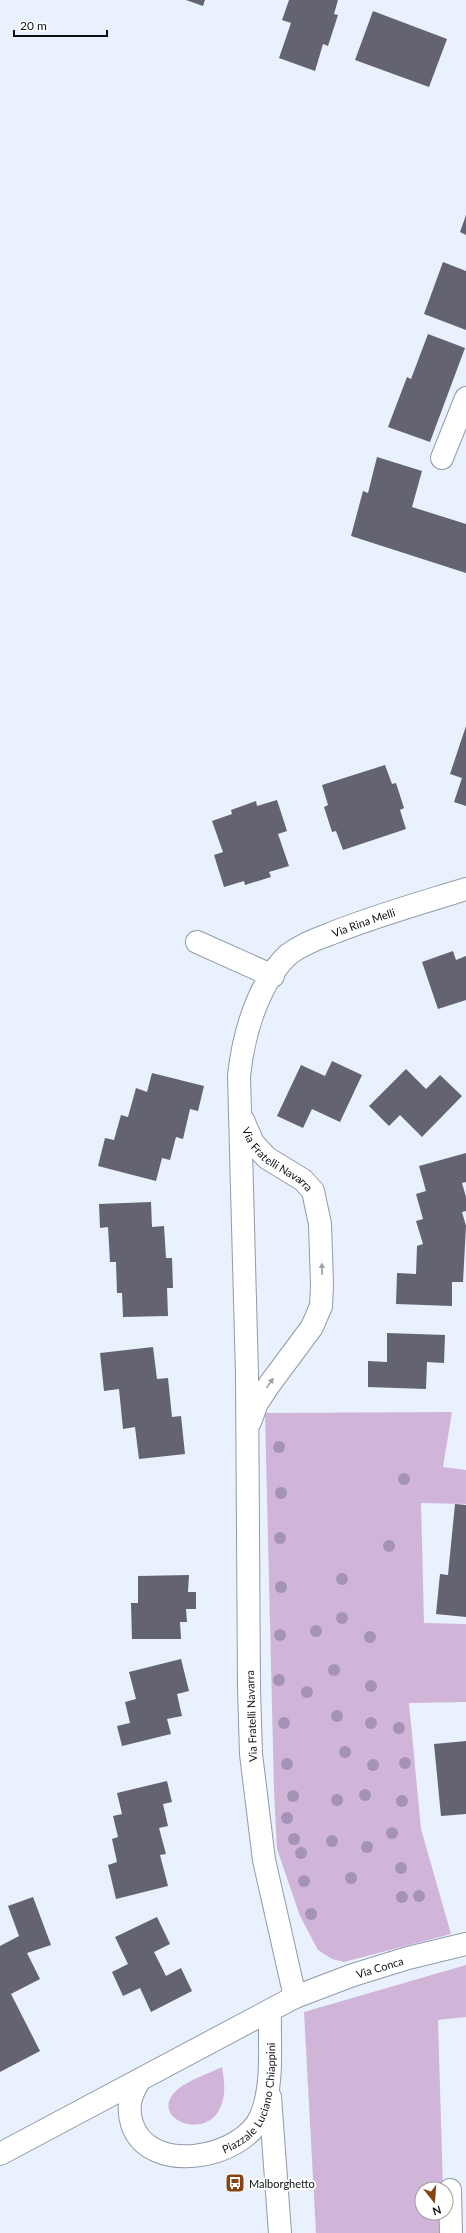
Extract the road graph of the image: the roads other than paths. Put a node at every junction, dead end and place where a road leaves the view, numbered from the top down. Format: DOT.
graph roads {
  1 [pos="466,398"];
  2 [pos="442,458"];
  3 [pos="466,889"];
  4 [pos="197,942"];
  5 [pos="272,976"];
  6 [pos="240,1111"];
  7 [pos="247,1430"];
  8 [pos="466,1944"];
  9 [pos="295,1997"];
  10 [pos="270,2010"];
  11 [pos="268,2072"];
  12 [pos="139,2081"];
  13 [pos="0,2154"];
  14 [pos="451,2221"];
  15 [pos="280,2233"];
  16 [pos="451,2233"];
  1 -- 2 [label="street"];
  3 -- 5 [label="street, Via Rina Melli"];
  4 -- 5 [label="street"];
  5 -- 6 [label="street, Via Rina Melli"];
  6 -- 7 [label="street, Via Fratelli Navarra"];
  7 -- 6 [label="street, Via Fratelli Navarra, one-way"];
  7 -- 9 [label="street, Via Fratelli Navarra"];
  8 -- 9 [label="street, Via Conca"];
  9 -- 10 [label="street, Piazzale Luciano Chiappini"];
  10 -- 11 [label="street, Piazzale Luciano Chiappini"];
  10 -- 12 [label="street, Piazzale Luciano Chiappini"];
  11 -- 12 [label="street, Piazzale Luciano Chiappini"];
  11 -- 15 [label="street"];
  12 -- 13 [label="street, Piazzale Luciano Chiappini"];
  14 -- 16 [label="street"];
}
